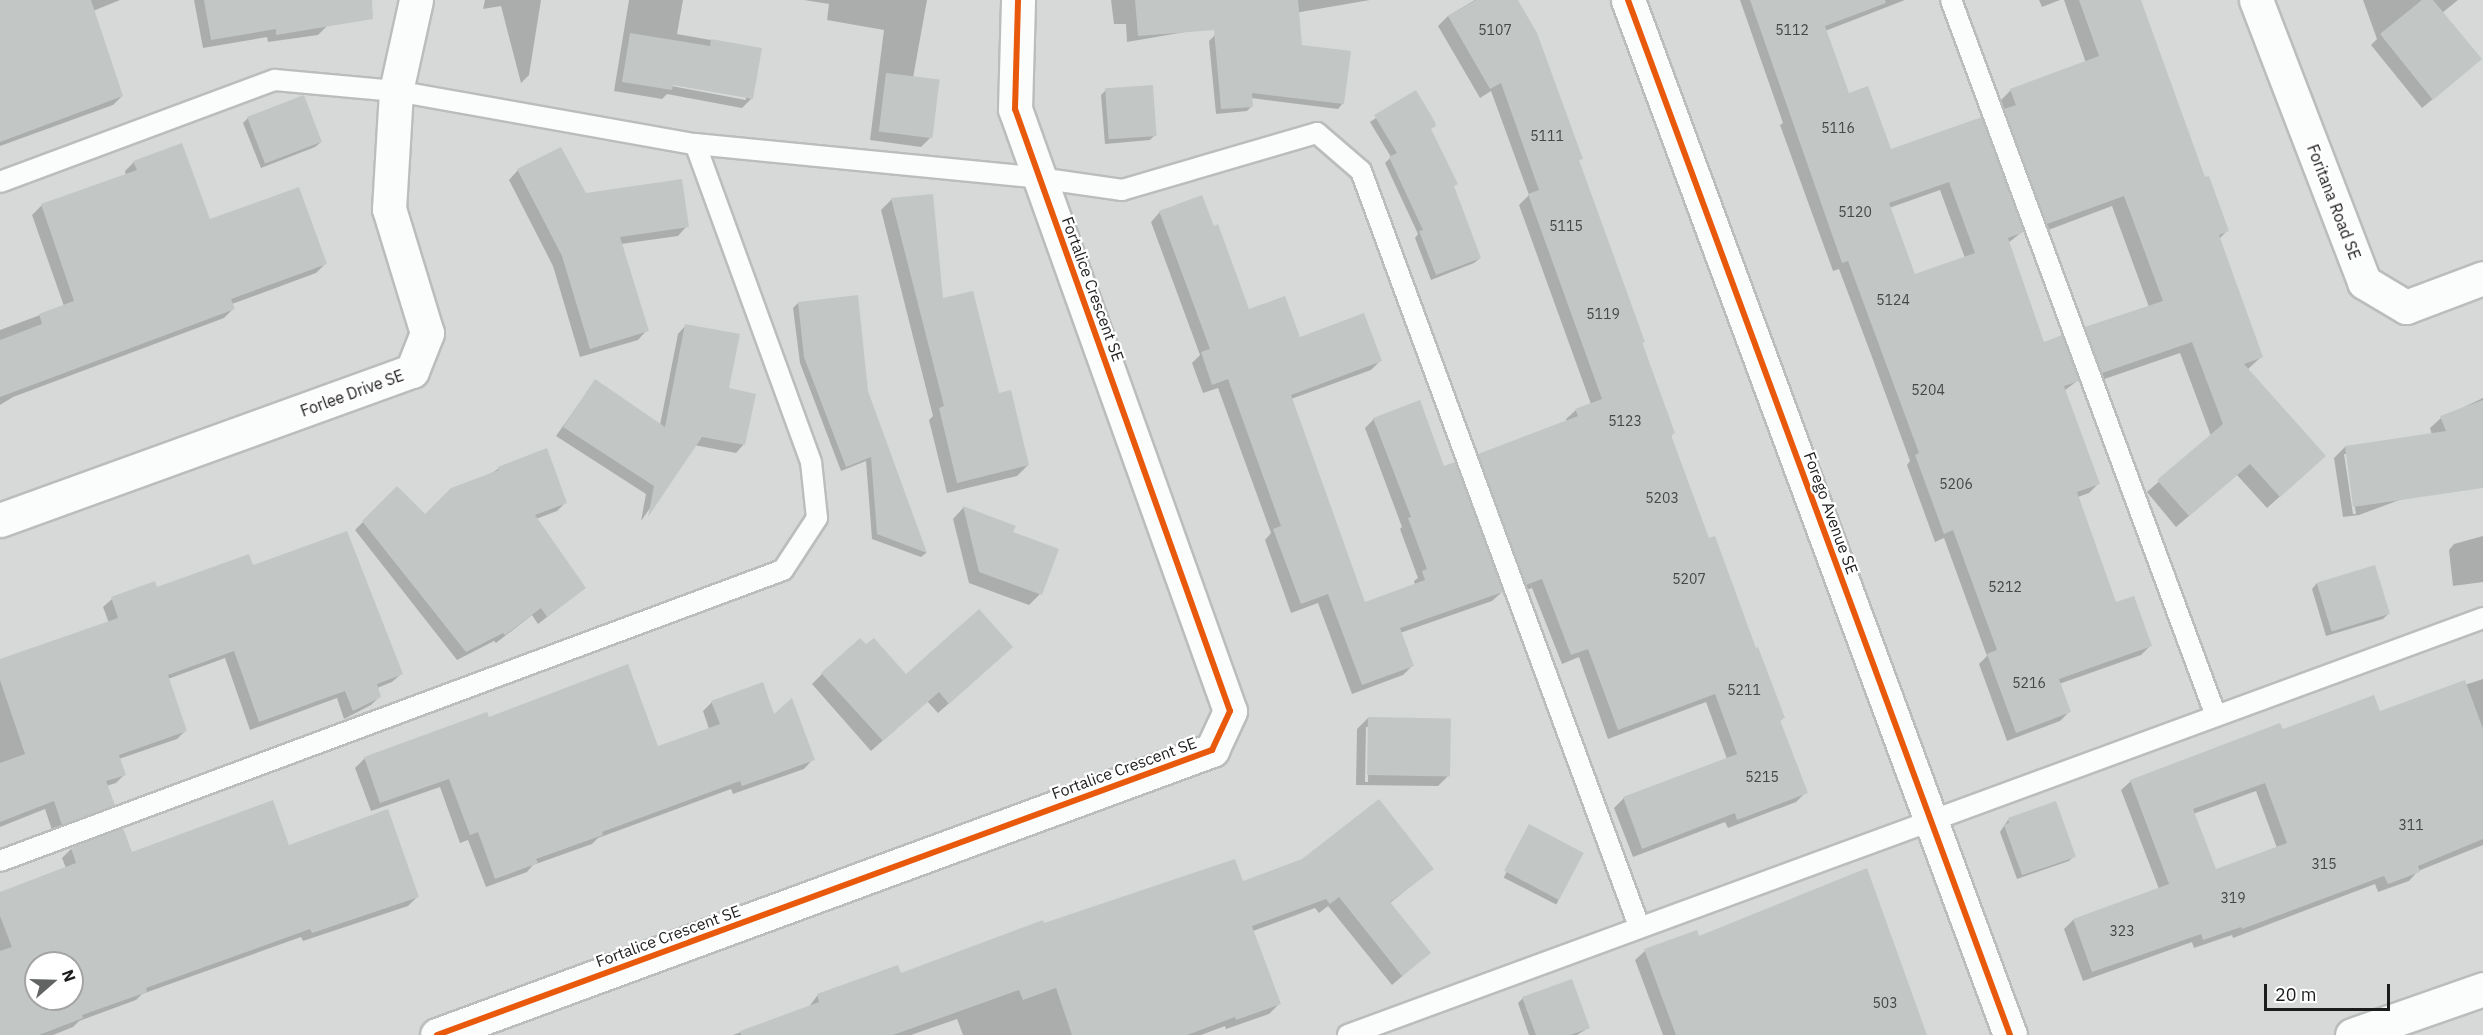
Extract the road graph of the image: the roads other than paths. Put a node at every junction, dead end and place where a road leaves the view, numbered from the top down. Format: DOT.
graph roads {
  1 [pos="416,0"];
  2 [pos="1018,0"];
  3 [pos="1628,0"];
  4 [pos="1951,0"];
  5 [pos="2256,0"];
  6 [pos="396,91"];
  7 [pos="695,144"];
  8 [pos="1039,178"];
  9 [pos="0,182"];
  10 [pos="2483,278"];
  11 [pos="0,520"];
  12 [pos="2483,618"];
  13 [pos="2216,716"];
  14 [pos="1931,821"];
  15 [pos="0,861"];
  16 [pos="1639,926"];
  17 [pos="2483,989"];
  18 [pos="437,1035"];
  19 [pos="1348,1035"];
  20 [pos="2010,1035"];
  21 [pos="2352,1035"];
  1 -- 6 [label="street, Forlee Drive SE"];
  2 -- 8 [label="street, Fortalice Crescent SE"];
  3 -- 14 [label="street, Forego Avenue SE"];
  4 -- 13 [label="lane"];
  5 -- 10 [label="street, Foritana Road SE"];
  6 -- 7 [label="lane"];
  6 -- 9 [label="lane"];
  6 -- 11 [label="street, Forlee Drive SE"];
  7 -- 8 [label="lane"];
  7 -- 15 [label="lane"];
  8 -- 16 [label="lane"];
  8 -- 18 [label="street, Fortalice Crescent SE"];
  12 -- 13 [label="lane"];
  13 -- 14 [label="lane"];
  14 -- 16 [label="lane"];
  14 -- 20 [label="street, Forego Avenue SE"];
  16 -- 19 [label="lane"];
  17 -- 21 [label="street"];
}
